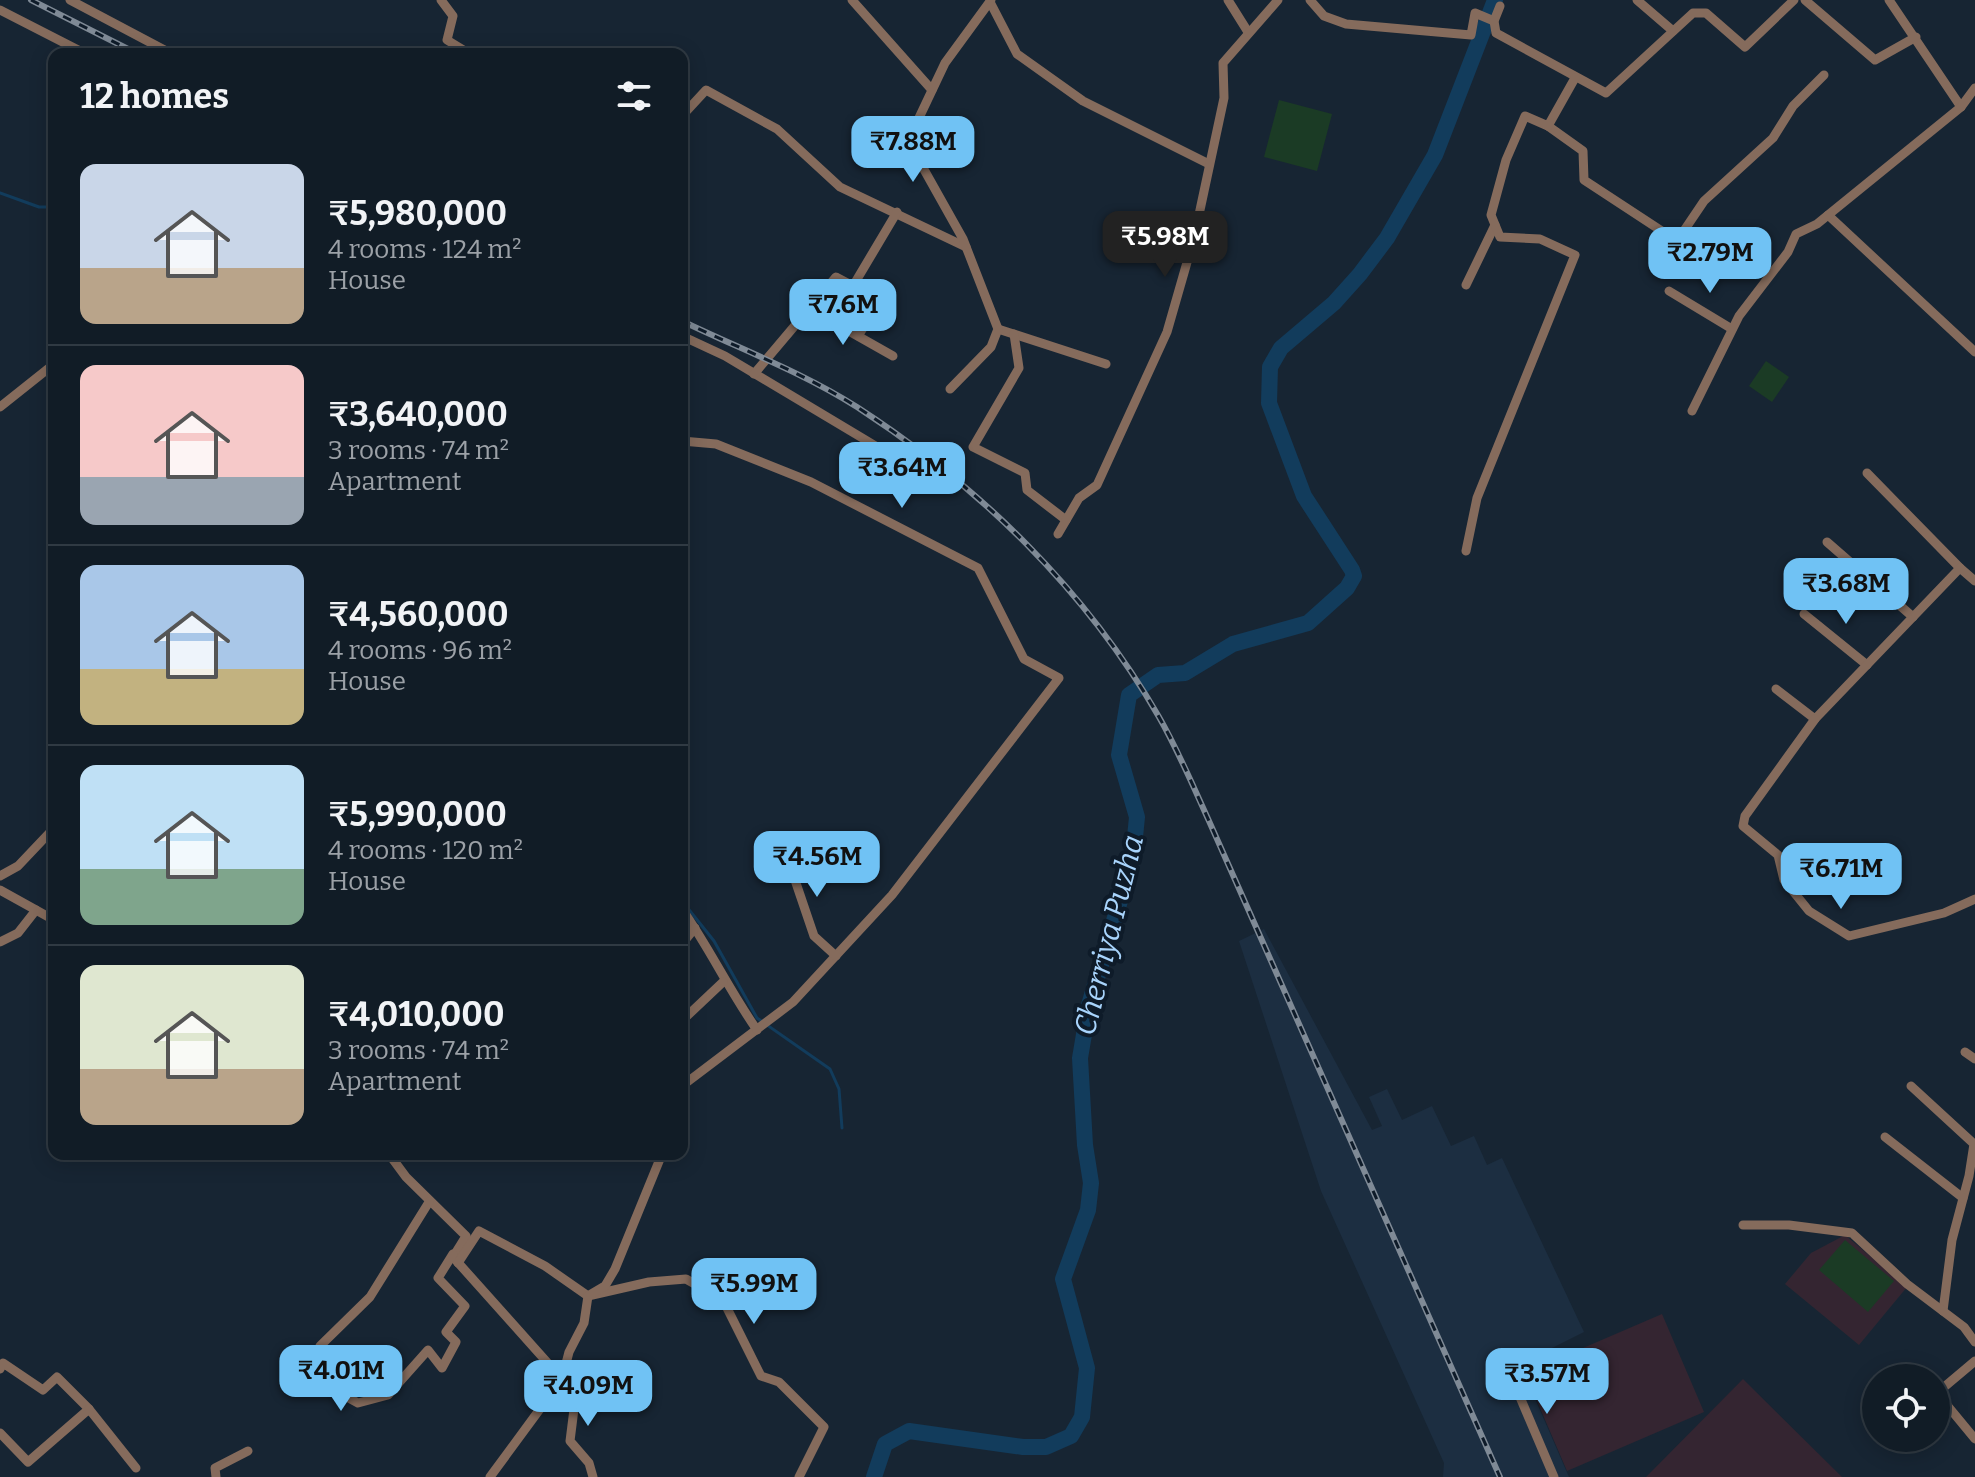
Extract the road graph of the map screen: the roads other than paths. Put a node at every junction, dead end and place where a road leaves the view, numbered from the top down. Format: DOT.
graph roads {
  1 [pos="70,0"];
  2 [pos="441,0"];
  3 [pos="852,0"];
  4 [pos="1228,0"];
  5 [pos="1278,0"];
  6 [pos="1310,0"];
  7 [pos="1637,0"];
  8 [pos="1794,0"];
  9 [pos="1805,0"];
  10 [pos="1889,0"];
  11 [pos="990,1"];
  12 [pos="1500,6"];
  13 [pos="0,10"];
  14 [pos="1494,21"];
  15 [pos="1673,31"];
  16 [pos="1248,32"];
  17 [pos="1916,37"];
  18 [pos="74,48"];
  19 [pos="161,48"];
  20 [pos="460,48"];
  21 [pos="1824,75"];
  22 [pos="1575,78"];
  23 [pos="1975,88"];
  24 [pos="932,90"];
  25 [pos="1961,107"];
  26 [pos="688,110"];
  27 [pos="1548,126"];
  28 [pos="1209,164"];
  29 [pos="897,212"];
  30 [pos="1828,215"];
  31 [pos="1495,225"];
  32 [pos="967,247"];
  33 [pos="1466,285"];
  34 [pos="1669,291"];
  35 [pos="814,303"];
  36 [pos="878,304"];
  37 [pos="998,329"];
  38 [pos="1732,329"];
  39 [pos="1014,334"];
  40 [pos="858,336"];
  41 [pos="688,339"];
  42 [pos="1975,352"];
  43 [pos="893,356"];
  44 [pos="1106,364"];
  45 [pos="48,369"];
  46 [pos="754,374"];
  47 [pos="950,389"];
  48 [pos="0,407"];
  49 [pos="1692,411"];
  50 [pos="688,442"];
  51 [pos="884,451"];
  52 [pos="1867,473"];
  53 [pos="1066,520"];
  54 [pos="1058,534"];
  55 [pos="1827,542"];
  56 [pos="1466,551"];
  57 [pos="1960,568"];
  58 [pos="1975,581"];
  59 [pos="1804,614"];
  60 [pos="1913,617"];
  61 [pos="1867,665"];
  62 [pos="1776,689"];
  63 [pos="1815,719"];
  64 [pos="48,834"];
  65 [pos="858,864"];
  66 [pos="0,876"];
  67 [pos="0,890"];
  68 [pos="1975,899"];
  69 [pos="36,910"];
  70 [pos="48,917"];
  71 [pos="688,918"];
  72 [pos="695,928"];
  73 [pos="688,937"];
  74 [pos="0,942"];
  75 [pos="836,956"];
  76 [pos="723,982"];
  77 [pos="688,1015"];
  78 [pos="757,1030"];
  79 [pos="1965,1052"];
  80 [pos="1975,1059"];
  81 [pos="688,1082"];
  82 [pos="1911,1086"];
  83 [pos="1885,1137"];
  84 [pos="394,1160"];
  85 [pos="660,1160"];
  86 [pos="1963,1198"];
  87 [pos="429,1202"];
  88 [pos="1743,1225"];
  89 [pos="455,1258"];
  90 [pos="588,1296"];
  91 [pos="1943,1311"];
  92 [pos="1975,1342"];
  93 [pos="1975,1361"];
  94 [pos="0,1369"];
  95 [pos="1508,1369"];
  96 [pos="562,1379"];
  97 [pos="89,1409"];
  98 [pos="0,1433"];
  99 [pos="1975,1439"];
  100 [pos="248,1451"];
  101 [pos="136,1468"];
  102 [pos="216,1477"];
  103 [pos="490,1477"];
  104 [pos="593,1477"];
  105 [pos="799,1477"];
  106 [pos="1554,1477"];
  1 -- 19 [label="street"];
  2 -- 20 [label="street"];
  3 -- 24 [label="street"];
  4 -- 16 [label="street"];
  5 -- 16 [label="street"];
  6 -- 14 [label="street"];
  7 -- 15 [label="street"];
  8 -- 15 [label="street"];
  9 -- 17 [label="street"];
  10 -- 17 [label="street"];
  11 -- 24 [label="street"];
  11 -- 28 [label="street"];
  12 -- 14 [label="street"];
  13 -- 18 [label="street"];
  14 -- 22 [label="street"];
  15 -- 22 [label="street"];
  16 -- 28 [label="street"];
  17 -- 25 [label="street"];
  21 -- 27 [label="street"];
  22 -- 27 [label="street"];
  23 -- 25 [label="street"];
  24 -- 32 [label="street"];
  25 -- 30 [label="street"];
  26 -- 29 [label="street"];
  27 -- 31 [label="street"];
  28 -- 53 [label="street"];
  29 -- 32 [label="street"];
  29 -- 35 [label="street"];
  30 -- 38 [label="street"];
  30 -- 42 [label="street"];
  31 -- 33 [label="street"];
  31 -- 56 [label="street"];
  32 -- 37 [label="street"];
  34 -- 38 [label="street"];
  35 -- 40 [label="street"];
  35 -- 46 [label="street"];
  36 -- 40 [label="street"];
  37 -- 39 [label="street"];
  37 -- 47 [label="street"];
  38 -- 49 [label="street"];
  39 -- 44 [label="street"];
  39 -- 53 [label="street"];
  40 -- 43 [label="street"];
  41 -- 46 [label="street"];
  45 -- 48 [label="street"];
  46 -- 51 [label="street"];
  50 -- 75 [label="street"];
  52 -- 57 [label="street"];
  53 -- 54 [label="street"];
  55 -- 60 [label="street"];
  57 -- 58 [label="street"];
  57 -- 60 [label="street"];
  59 -- 61 [label="street"];
  60 -- 61 [label="street"];
  61 -- 63 [label="street"];
  62 -- 63 [label="street"];
  63 -- 68 [label="street"];
  64 -- 66 [label="street"];
  65 -- 75 [label="street"];
  67 -- 69 [label="street"];
  69 -- 70 [label="street"];
  69 -- 74 [label="street"];
  71 -- 72 [label="street"];
  72 -- 73 [label="street"];
  72 -- 76 [label="street"];
  75 -- 78 [label="street"];
  76 -- 77 [label="street"];
  76 -- 78 [label="street"];
  78 -- 81 [label="street"];
  79 -- 80 [label="street"];
  82 -- 86 [label="street"];
  83 -- 86 [label="street"];
  84 -- 87 [label="street"];
  85 -- 90 [label="street"];
  86 -- 91 [label="street"];
  87 -- 89 [label="street"];
  87 -- 89 [label="street"];
  88 -- 91 [label="street"];
  89 -- 90 [label="street"];
  89 -- 96 [label="street"];
  90 -- 96 [label="street"];
  90 -- 105 [label="street"];
  91 -- 92 [label="street"];
  93 -- 99 [label="street"];
  94 -- 97 [label="street"];
  95 -- 106 [label="street"];
  96 -- 103 [label="street"];
  96 -- 104 [label="street"];
  97 -- 98 [label="street"];
  97 -- 101 [label="street"];
  100 -- 102 [label="street"];
}
